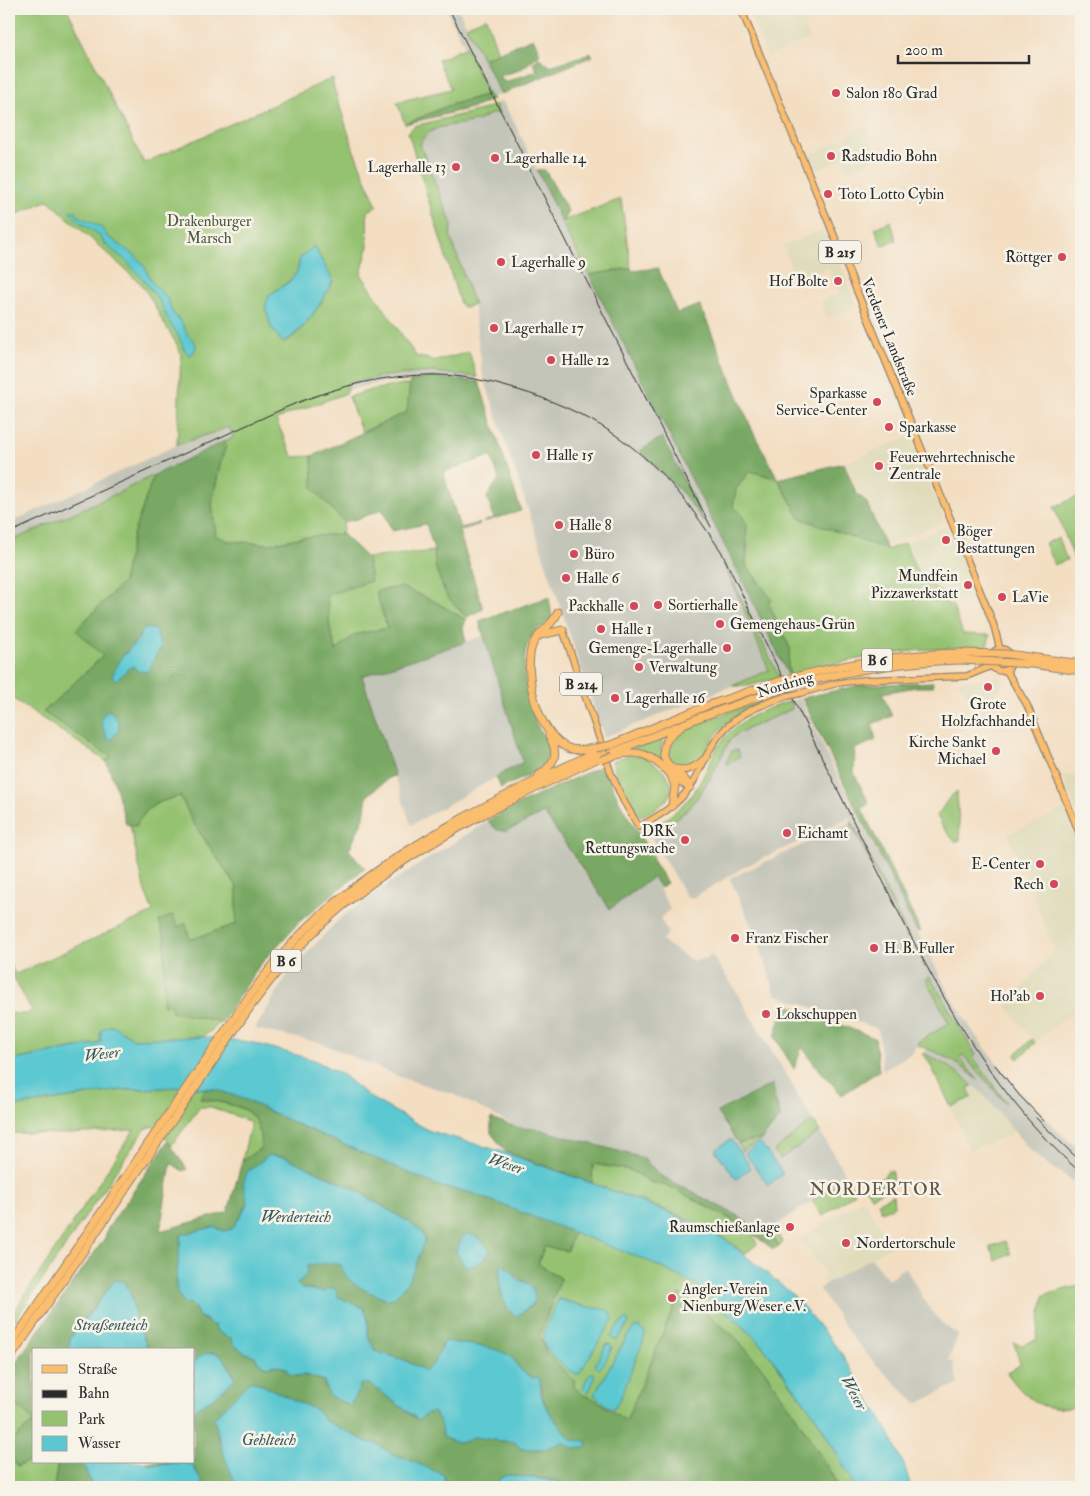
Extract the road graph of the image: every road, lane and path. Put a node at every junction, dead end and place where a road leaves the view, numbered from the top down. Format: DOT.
graph roads {
  1 [pos="741,9"];
  2 [pos="558,612"];
  3 [pos="563,630"];
  4 [pos="540,635"];
  5 [pos="1000,648"];
  6 [pos="1013,658"];
  7 [pos="991,666"];
  8 [pos="1081,667"];
  9 [pos="1006,670"];
  10 [pos="782,685"];
  11 [pos="703,716"];
  12 [pos="547,728"];
  13 [pos="599,754"];
  14 [pos="612,754"];
  15 [pos="706,758"];
  16 [pos="671,770"];
  17 [pos="537,781"];
  18 [pos="690,787"];
  19 [pos="672,806"];
  20 [pos="1081,838"];
  21 [pos="157,1138"];
  22 [pos="9,1347"];
  23 [pos="9,1360"];
  1 -- 5 [label="main road, Verdener Landstraße / B 215"];
  2 -- 4 [label="highway"];
  3 -- 4 [label="highway, B 214"];
  3 -- 19 [label="main road, Nordring / B 214"];
  4 -- 12 [label="highway"];
  5 -- 6 [label="main road"];
  5 -- 7 [label="main road"];
  6 -- 8 [label="main road"];
  6 -- 9 [label="main road"];
  7 -- 9 [label="main road"];
  7 -- 15 [label="main road, Nordring / B 214, bridge"];
  8 -- 10 [label="highway, B 6, bridge"];
  9 -- 20 [label="main road"];
  10 -- 11 [label="highway, B 6"];
  10 -- 13 [label="highway, B 6, bridge"];
  11 -- 14 [label="highway, B 6"];
  11 -- 16 [label="highway, B 6"];
  12 -- 13 [label="highway"];
  12 -- 17 [label="highway"];
  13 -- 14 [label="highway, B 6, bridge"];
  13 -- 17 [label="highway, B 6"];
  13 -- 17 [label="highway, B 6"];
  14 -- 16 [label="highway"];
  15 -- 16 [label="highway"];
  15 -- 18 [label="main road, Nordring / B 214"];
  16 -- 18 [label="highway, B 6"];
  16 -- 19 [label="highway"];
  17 -- 21 [label="highway, B 6"];
  17 -- 21 [label="highway, B 6"];
  18 -- 19 [label="main road, Nordring / B 214"];
  21 -- 22 [label="highway, B 6"];
  21 -- 23 [label="highway, B 6"];
}
